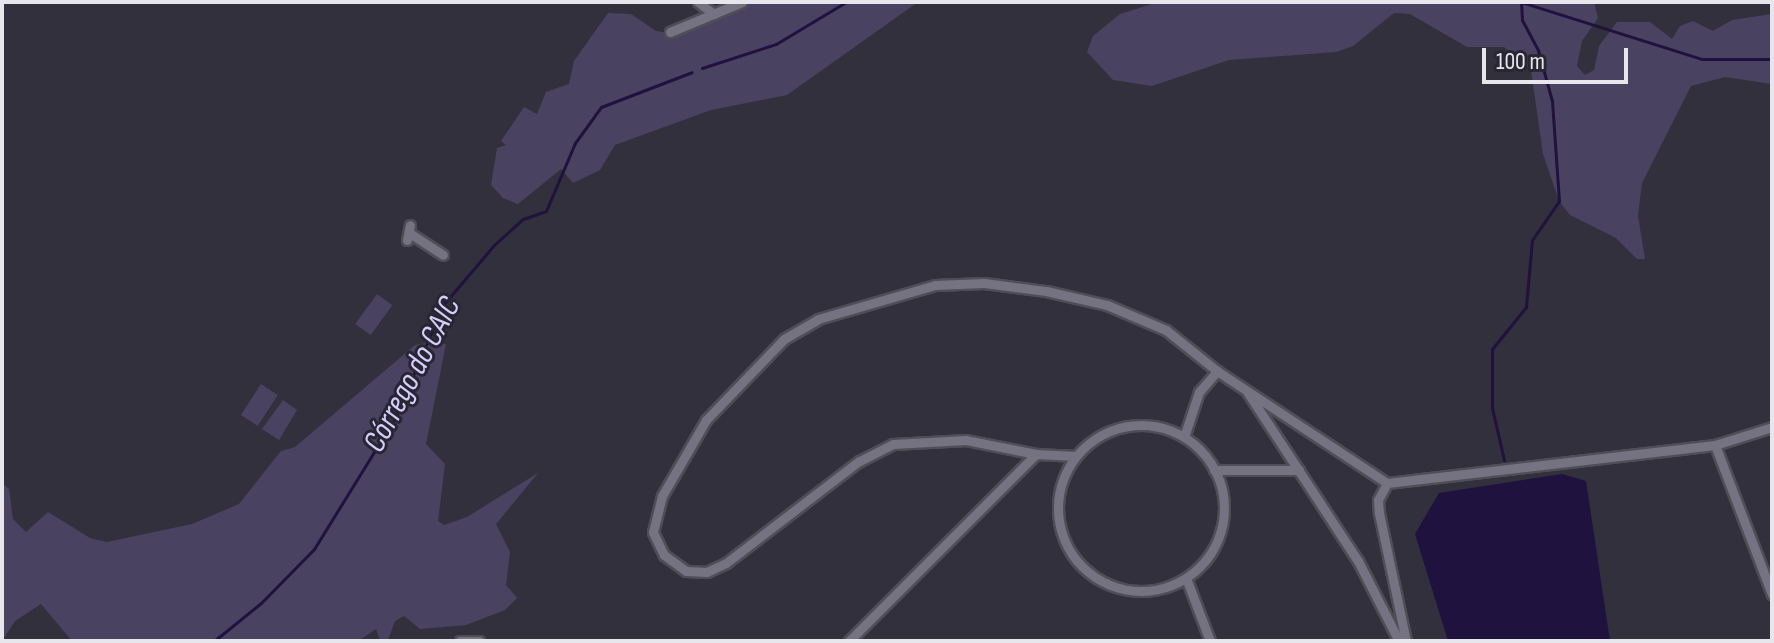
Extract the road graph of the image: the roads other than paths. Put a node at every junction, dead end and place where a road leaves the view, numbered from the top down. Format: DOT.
graph roads {
  1 [pos="698,2"];
  2 [pos="742,2"];
  3 [pos="714,14"];
  4 [pos="670,32"];
  5 [pos="409,233"];
  6 [pos="443,255"];
  7 [pos="1217,371"];
  8 [pos="1246,390"];
  9 [pos="1772,427"];
  10 [pos="1184,437"];
  11 [pos="1715,445"];
  12 [pos="1036,454"];
  13 [pos="1076,456"];
  14 [pos="1214,470"];
  15 [pos="1299,470"];
  16 [pos="1387,483"];
  17 [pos="1186,578"];
  18 [pos="1772,594"];
  19 [pos="855,639"];
  20 [pos="460,641"];
  21 [pos="479,641"];
  22 [pos="1210,641"];
  23 [pos="1399,641"];
  24 [pos="1406,641"];
  1 -- 3 [label="street"];
  2 -- 3 [label="street"];
  3 -- 4 [label="street"];
  5 -- 6 [label="street"];
  7 -- 8 [label="street"];
  7 -- 10 [label="street"];
  7 -- 12 [label="street"];
  8 -- 15 [label="street"];
  8 -- 16 [label="street"];
  9 -- 11 [label="street"];
  10 -- 13 [label="street"];
  10 -- 14 [label="street"];
  11 -- 16 [label="street"];
  11 -- 18 [label="street"];
  12 -- 13 [label="street"];
  12 -- 19 [label="street"];
  13 -- 17 [label="street"];
  14 -- 15 [label="street"];
  14 -- 17 [label="street"];
  15 -- 23 [label="street"];
  16 -- 24 [label="street"];
  17 -- 22 [label="street"];
  20 -- 21 [label="street"];
}
